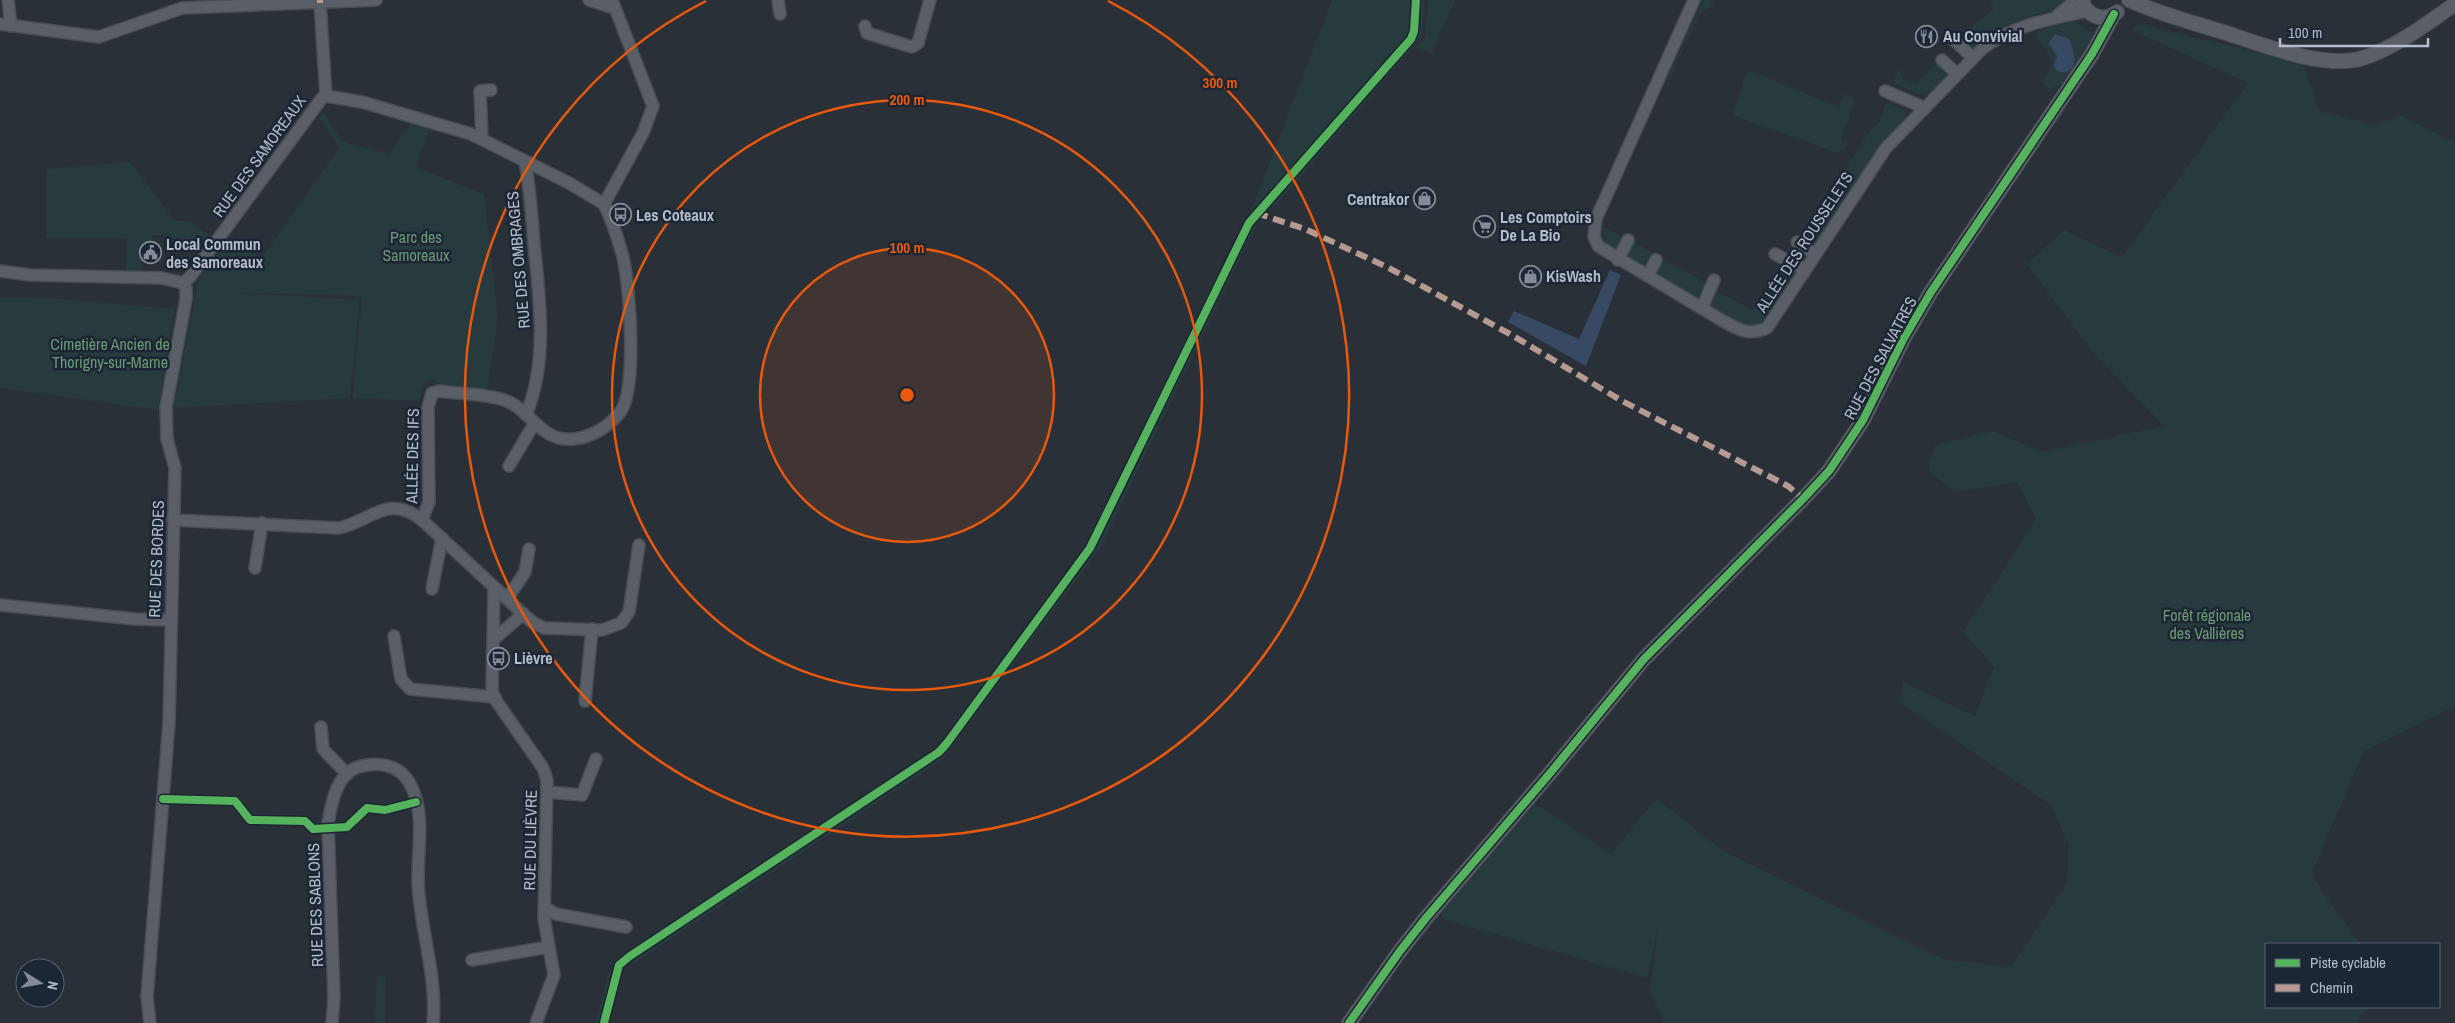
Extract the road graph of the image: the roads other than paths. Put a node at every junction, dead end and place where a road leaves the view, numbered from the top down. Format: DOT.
graph roads {
  1 [pos="8,0"];
  2 [pos="376,0"];
  3 [pos="589,0"];
  4 [pos="778,0"];
  5 [pos="930,0"];
  6 [pos="1694,0"];
  7 [pos="2076,0"];
  8 [pos="320,3"];
  9 [pos="613,4"];
  10 [pos="2455,4"];
  11 [pos="2121,6"];
  12 [pos="2150,7"];
  13 [pos="2086,8"];
  14 [pos="780,14"];
  15 [pos="2057,16"];
  16 [pos="6,25"];
  17 [pos="865,26"];
  18 [pos="1954,40"];
  19 [pos="2097,45"];
  20 [pos="1974,58"];
  21 [pos="1942,60"];
  22 [pos="1957,74"];
  23 [pos="491,90"];
  24 [pos="1885,91"];
  25 [pos="326,96"];
  26 [pos="1925,108"];
  27 [pos="482,140"];
  28 [pos="525,161"];
  29 [pos="604,204"];
  30 [pos="1628,240"];
  31 [pos="1797,242"];
  32 [pos="1775,254"];
  33 [pos="1815,254"];
  34 [pos="1618,260"];
  35 [pos="1656,260"];
  36 [pos="1805,270"];
  37 [pos="0,271"];
  38 [pos="1648,276"];
  39 [pos="1714,280"];
  40 [pos="183,283"];
  41 [pos="1702,308"];
  42 [pos="526,415"];
  43 [pos="534,424"];
  44 [pos="510,466"];
  45 [pos="173,520"];
  46 [pos="422,520"];
  47 [pos="262,523"];
  48 [pos="442,538"];
  49 [pos="639,545"];
  50 [pos="529,549"];
  51 [pos="255,568"];
  52 [pos="494,588"];
  53 [pos="432,589"];
  54 [pos="507,600"];
  55 [pos="0,604"];
  56 [pos="524,614"];
  57 [pos="170,620"];
  58 [pos="592,630"];
  59 [pos="394,636"];
  60 [pos="494,639"];
  61 [pos="495,697"];
  62 [pos="585,700"];
  63 [pos="321,727"];
  64 [pos="596,759"];
  65 [pos="347,774"];
  66 [pos="548,792"];
  67 [pos="545,908"];
  68 [pos="626,927"];
  69 [pos="550,947"];
  70 [pos="472,960"];
  71 [pos="150,1023"];
  72 [pos="332,1023"];
  73 [pos="434,1023"];
  74 [pos="536,1023"];
  75 [pos="1349,1023"];
  1 -- 16 [label="street"];
  2 -- 8 [label="street"];
  3 -- 9 [label="street"];
  4 -- 14 [label="street"];
  5 -- 17 [label="street"];
  6 -- 34 [label="street, ALLÉE DES ROUSSELETS"];
  7 -- 15 [label="street, ALLÉE DES ROUSSELETS"];
  8 -- 16 [label="street"];
  8 -- 25 [label="street, RUE DES SAMOREAUX"];
  9 -- 29 [label="street"];
  10 -- 12 [label="street"];
  11 -- 12 [label="street"];
  11 -- 13 [label="street"];
  11 -- 19 [label="street, RUE DES SALVATRES"];
  13 -- 15 [label="street, ALLÉE DES ROUSSELETS"];
  13 -- 19 [label="street"];
  15 -- 20 [label="street, ALLÉE DES ROUSSELETS"];
  18 -- 20 [label="street"];
  19 -- 75 [label="street, RUE DES SALVATRES"];
  20 -- 22 [label="street, ALLÉE DES ROUSSELETS"];
  21 -- 22 [label="street"];
  22 -- 26 [label="street, ALLÉE DES ROUSSELETS"];
  23 -- 27 [label="street"];
  24 -- 26 [label="street"];
  25 -- 27 [label="street, RUE DES SAMOREAUX"];
  25 -- 40 [label="street, RUE DES SAMOREAUX"];
  26 -- 33 [label="street, ALLÉE DES ROUSSELETS"];
  27 -- 28 [label="street, RUE DES SAMOREAUX"];
  28 -- 29 [label="street, RUE DES SAMOREAUX"];
  28 -- 42 [label="street, RUE DES OMBRAGES"];
  29 -- 43 [label="street"];
  30 -- 34 [label="street"];
  31 -- 33 [label="street"];
  32 -- 36 [label="street"];
  33 -- 36 [label="street, ALLÉE DES ROUSSELETS"];
  34 -- 38 [label="street, ALLÉE DES ROUSSELETS"];
  35 -- 38 [label="street"];
  36 -- 41 [label="street, ALLÉE DES ROUSSELETS"];
  37 -- 40 [label="street"];
  38 -- 41 [label="street, ALLÉE DES ROUSSELETS"];
  39 -- 41 [label="street"];
  40 -- 45 [label="street, RUE DES BORDES"];
  42 -- 43 [label="street"];
  42 -- 46 [label="street, ALLÉE DES IFS"];
  43 -- 44 [label="street"];
  45 -- 47 [label="street"];
  45 -- 57 [label="street, RUE DES BORDES"];
  46 -- 47 [label="street"];
  46 -- 48 [label="street"];
  47 -- 51 [label="street"];
  48 -- 52 [label="street"];
  48 -- 53 [label="street"];
  49 -- 58 [label="street"];
  50 -- 54 [label="street"];
  52 -- 54 [label="street"];
  52 -- 60 [label="street, RUE DU LIÈVRE"];
  54 -- 56 [label="street"];
  55 -- 57 [label="street"];
  56 -- 58 [label="street"];
  56 -- 60 [label="street"];
  57 -- 71 [label="street, RUE DES BORDES"];
  58 -- 62 [label="street"];
  59 -- 61 [label="street"];
  60 -- 61 [label="street, RUE DU LIÈVRE"];
  61 -- 66 [label="street, RUE DU LIÈVRE"];
  63 -- 65 [label="street"];
  64 -- 66 [label="street"];
  65 -- 72 [label="street, RUE DES SABLONS"];
  65 -- 73 [label="street"];
  66 -- 67 [label="street, RUE DU LIÈVRE"];
  67 -- 68 [label="street"];
  67 -- 69 [label="street, RUE DU LIÈVRE"];
  69 -- 70 [label="street"];
  69 -- 74 [label="street, RUE DU LIÈVRE"];
}
